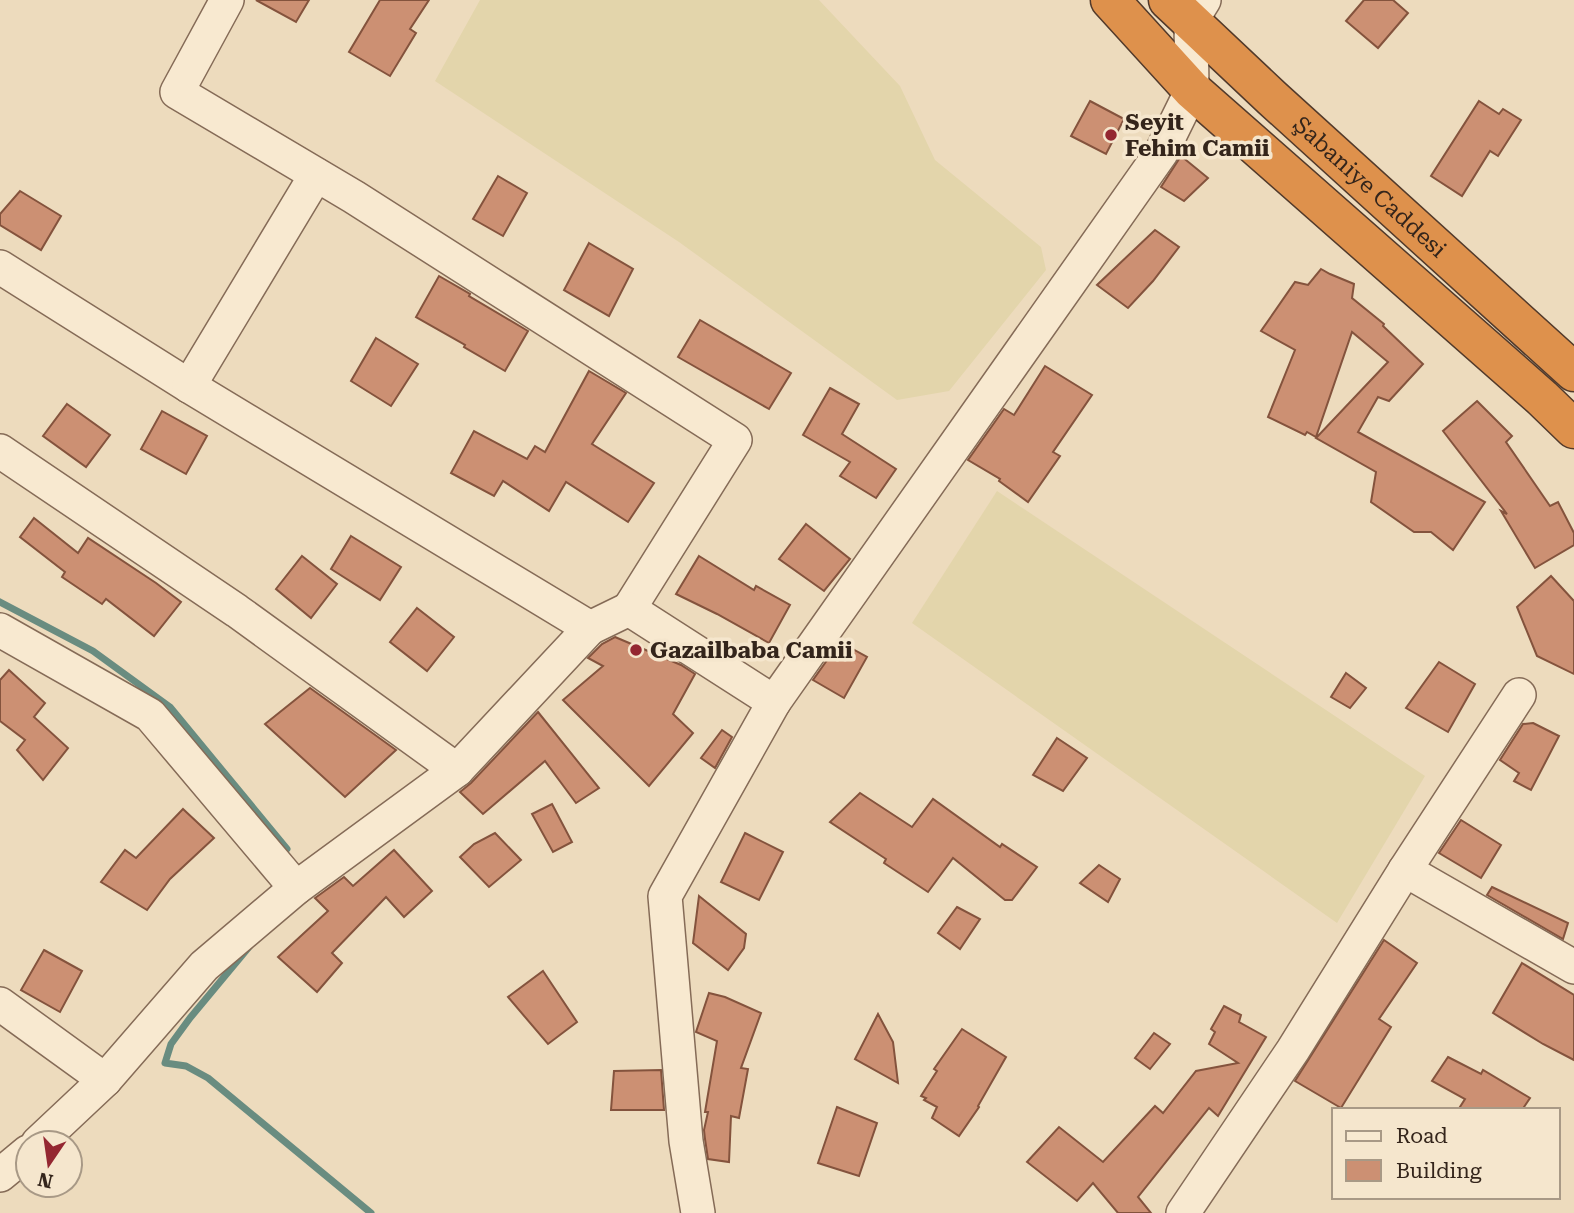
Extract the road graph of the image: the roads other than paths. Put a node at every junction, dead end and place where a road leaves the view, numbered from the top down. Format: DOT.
graph roads {
  1 [pos="227,0"];
  2 [pos="1110,0"];
  3 [pos="1188,7"];
  4 [pos="1192,90"];
  5 [pos="316,175"];
  6 [pos="0,267"];
  7 [pos="1574,371"];
  8 [pos="189,386"];
  9 [pos="1574,429"];
  10 [pos="0,451"];
  11 [pos="629,609"];
  12 [pos="590,628"];
  13 [pos="0,630"];
  14 [pos="1519,695"];
  15 [pos="774,702"];
  16 [pos="457,770"];
  17 [pos="1405,870"];
  18 [pos="296,888"];
  19 [pos="1574,967"];
  20 [pos="0,1004"];
  21 [pos="105,1080"];
  22 [pos="52,1129"];
  23 [pos="14,1164"];
  24 [pos="0,1175"];
  25 [pos="698,1213"];
  26 [pos="1183,1213"];
  1 -- 5 [label="street"];
  2 -- 4 [label="highway"];
  3 -- 4 [label="street"];
  3 -- 7 [label="highway, Şabaniye Caddesi"];
  4 -- 9 [label="highway"];
  4 -- 15 [label="street"];
  5 -- 8 [label="street"];
  5 -- 11 [label="street"];
  6 -- 8 [label="street"];
  8 -- 12 [label="street"];
  10 -- 16 [label="street"];
  11 -- 12 [label="street"];
  11 -- 15 [label="street"];
  12 -- 16 [label="street"];
  13 -- 18 [label="street"];
  14 -- 17 [label="street"];
  15 -- 25 [label="street"];
  16 -- 18 [label="street"];
  17 -- 19 [label="street"];
  17 -- 26 [label="street"];
  18 -- 21 [label="street"];
  20 -- 21 [label="street"];
  21 -- 22 [label="street"];
  23 -- 24 [label="street"];
}
